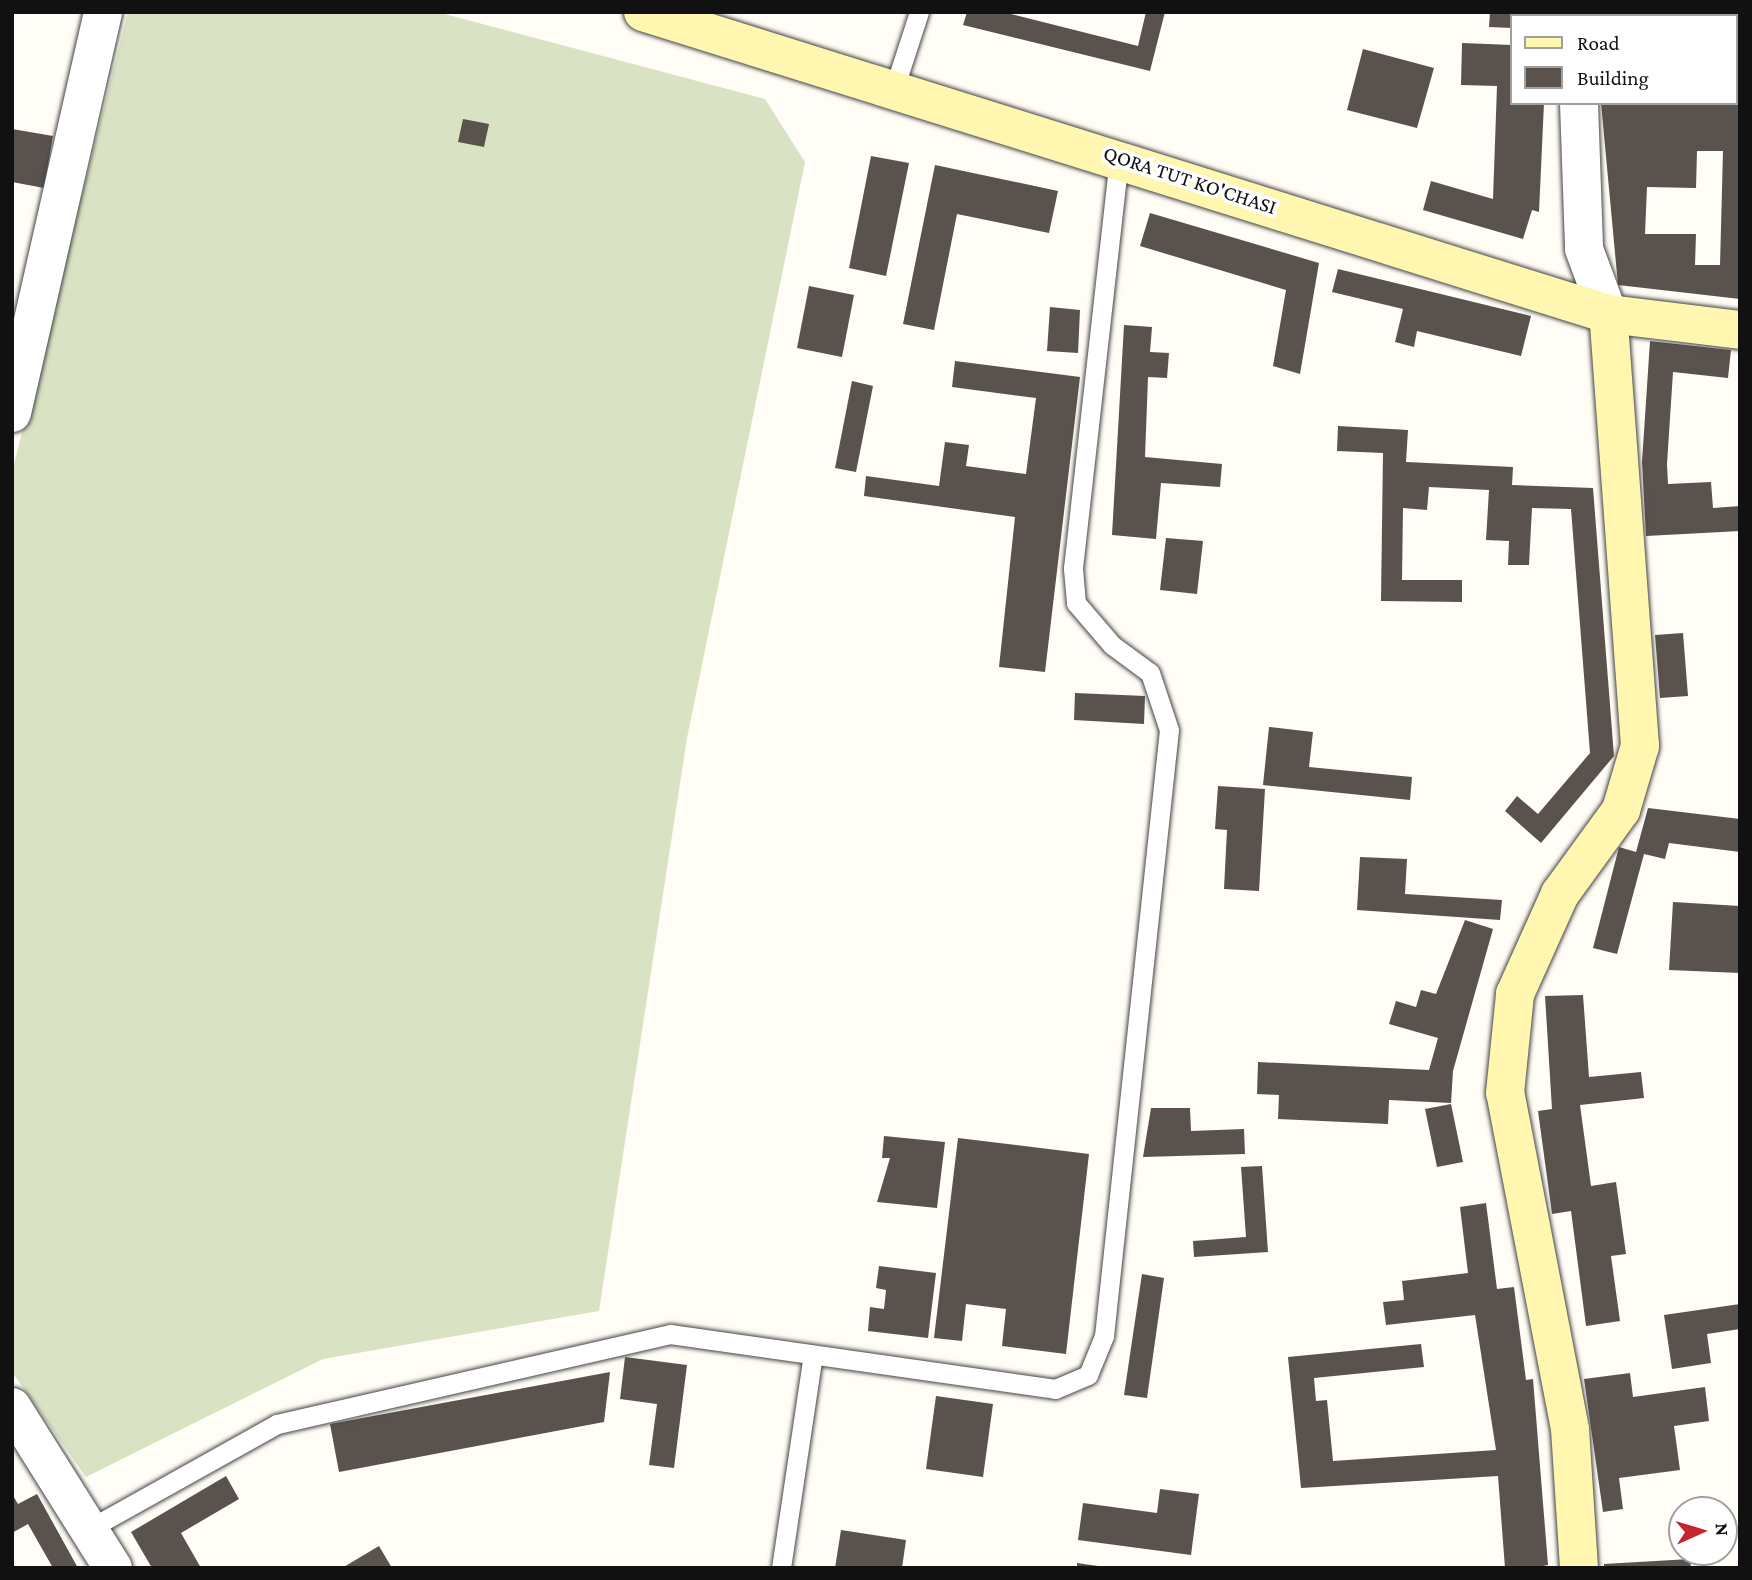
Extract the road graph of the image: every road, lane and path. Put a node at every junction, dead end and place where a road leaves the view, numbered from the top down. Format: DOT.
graph roads {
  1 [pos="103,12"];
  2 [pos="643,12"];
  3 [pos="919,12"];
  4 [pos="893,92"];
  5 [pos="1579,105"];
  6 [pos="1119,157"];
  7 [pos="1608,314"];
  8 [pos="1740,330"];
  9 [pos="12,412"];
  10 [pos="813,1355"];
  11 [pos="12,1407"];
  12 [pos="89,1530"];
  13 [pos="113,1568"];
  14 [pos="781,1568"];
  15 [pos="1579,1568"];
  1 -- 9 [label="street"];
  2 -- 4 [label="street, QORA TUT KO'CHASI"];
  3 -- 4 [label="lane"];
  4 -- 6 [label="street, QORA TUT KO'CHASI"];
  5 -- 7 [label="street"];
  6 -- 7 [label="street, QORA TUT KO'CHASI"];
  6 -- 10 [label="lane"];
  7 -- 8 [label="street, QORA TUT KO'CHASI"];
  7 -- 15 [label="street"];
  10 -- 12 [label="lane"];
  10 -- 14 [label="lane"];
  11 -- 12 [label="street"];
  12 -- 13 [label="street"];
}
